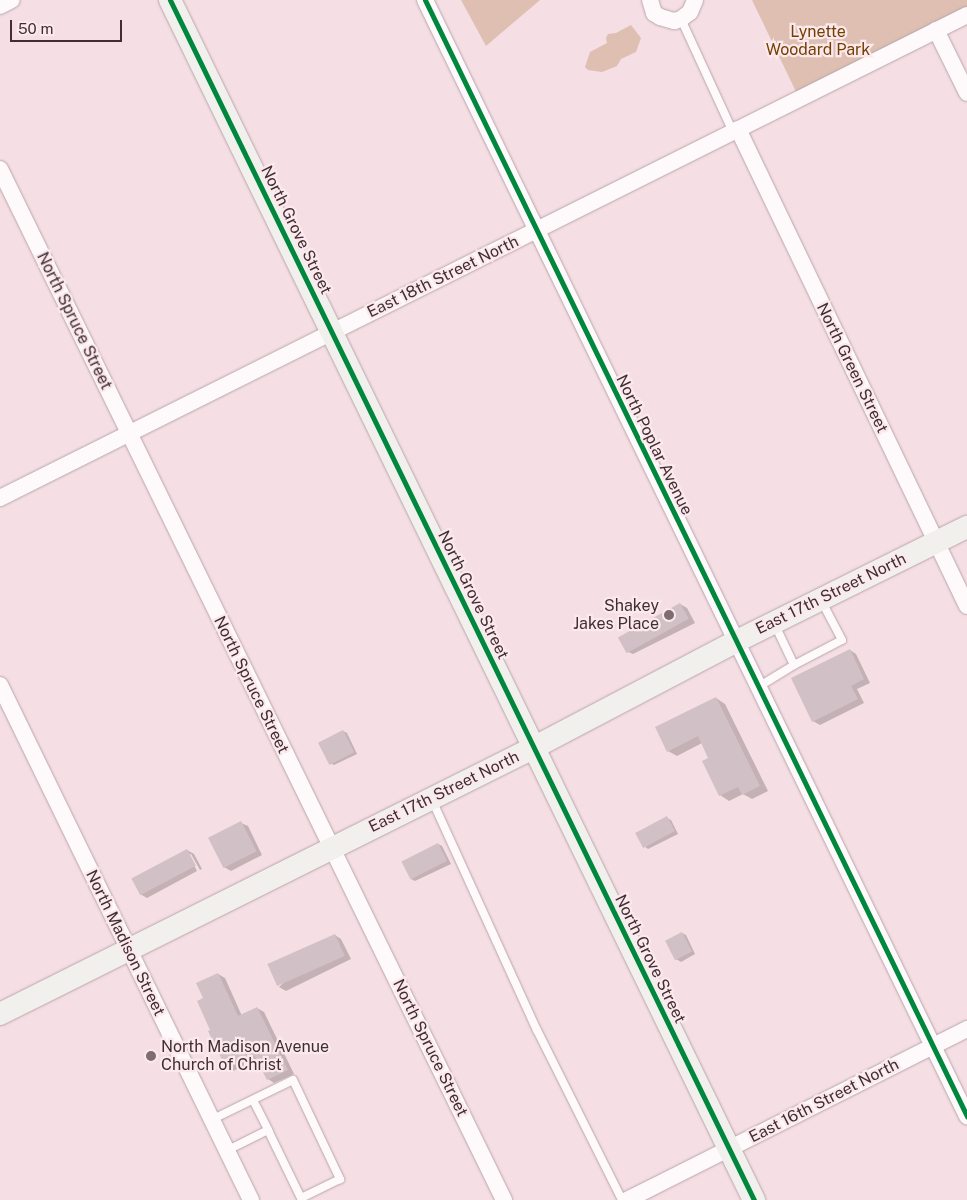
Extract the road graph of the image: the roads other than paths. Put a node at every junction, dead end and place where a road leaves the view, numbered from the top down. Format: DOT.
graph roads {
  1 [pos="12,0"];
  2 [pos="170,0"];
  3 [pos="425,0"];
  4 [pos="650,0"];
  5 [pos="695,0"];
  6 [pos="0,6"];
  7 [pos="967,15"];
  8 [pos="681,19"];
  9 [pos="936,30"];
  10 [pos="967,93"];
  11 [pos="735,130"];
  12 [pos="0,169"];
  13 [pos="537,230"];
  14 [pos="332,332"];
  15 [pos="128,434"];
  16 [pos="0,498"];
  17 [pos="967,527"];
  18 [pos="936,542"];
  19 [pos="821,599"];
  20 [pos="967,606"];
  21 [pos="774,623"];
  22 [pos="735,642"];
  23 [pos="794,665"];
  24 [pos="0,685"];
  25 [pos="757,688"];
  26 [pos="533,748"];
  27 [pos="432,798"];
  28 [pos="331,848"];
  29 [pos="128,951"];
  30 [pos="0,1014"];
  31 [pos="967,1029"];
  32 [pos="932,1046"];
  33 [pos="253,1100"];
  34 [pos="967,1116"];
  35 [pos="211,1120"];
  36 [pos="268,1130"];
  37 [pos="728,1149"];
  38 [pos="226,1150"];
  39 [pos="250,1200"];
  40 [pos="504,1200"];
  41 [pos="622,1200"];
  42 [pos="627,1200"];
  43 [pos="754,1200"];
  1 -- 6 [label="street"];
  2 -- 14 [label="street, North Grove Street"];
  3 -- 13 [label="street, North Poplar Avenue"];
  4 -- 8 [label="street"];
  5 -- 8 [label="street"];
  7 -- 9 [label="street, East 18th Street North"];
  8 -- 11 [label="lane"];
  9 -- 10 [label="street"];
  9 -- 11 [label="street, East 18th Street North"];
  11 -- 13 [label="street, East 18th Street North"];
  11 -- 18 [label="street, North Green Street"];
  12 -- 15 [label="street, North Spruce Street"];
  13 -- 14 [label="street, East 18th Street North"];
  13 -- 22 [label="street, North Poplar Avenue"];
  14 -- 15 [label="street, East 18th Street North"];
  14 -- 26 [label="street, North Grove Street"];
  15 -- 16 [label="street, East 18th Street North"];
  15 -- 28 [label="street, North Spruce Street"];
  17 -- 18 [label="street, East 17th Street North"];
  18 -- 19 [label="street, East 17th Street North"];
  18 -- 20 [label="street, North Green Street"];
  19 -- 21 [label="street, East 17th Street North"];
  19 -- 23 [label="lane"];
  21 -- 22 [label="street, East 17th Street North"];
  21 -- 23 [label="lane"];
  22 -- 25 [label="street, North Poplar Avenue"];
  22 -- 26 [label="street, East 17th Street North"];
  23 -- 25 [label="lane"];
  24 -- 29 [label="street, North Madison Street"];
  25 -- 32 [label="street, North Poplar Avenue"];
  26 -- 27 [label="street, East 17th Street North"];
  26 -- 37 [label="street, North Grove Street"];
  27 -- 28 [label="street, East 17th Street North"];
  27 -- 41 [label="lane"];
  28 -- 29 [label="street, East 17th Street North"];
  28 -- 40 [label="street, North Spruce Street"];
  29 -- 30 [label="street, East 17th Street North"];
  29 -- 35 [label="street, North Madison Street"];
  31 -- 32 [label="street, East 16th Street North"];
  32 -- 34 [label="street, North Poplar Avenue"];
  32 -- 37 [label="street, East 16th Street North"];
  33 -- 35 [label="lane"];
  33 -- 36 [label="lane"];
  33 -- 36 [label="lane"];
  35 -- 38 [label="street, North Madison Street"];
  36 -- 38 [label="lane"];
  37 -- 42 [label="street, East 16th Street North"];
  37 -- 43 [label="street, North Grove Street"];
  38 -- 39 [label="street, North Madison Street"];
}
